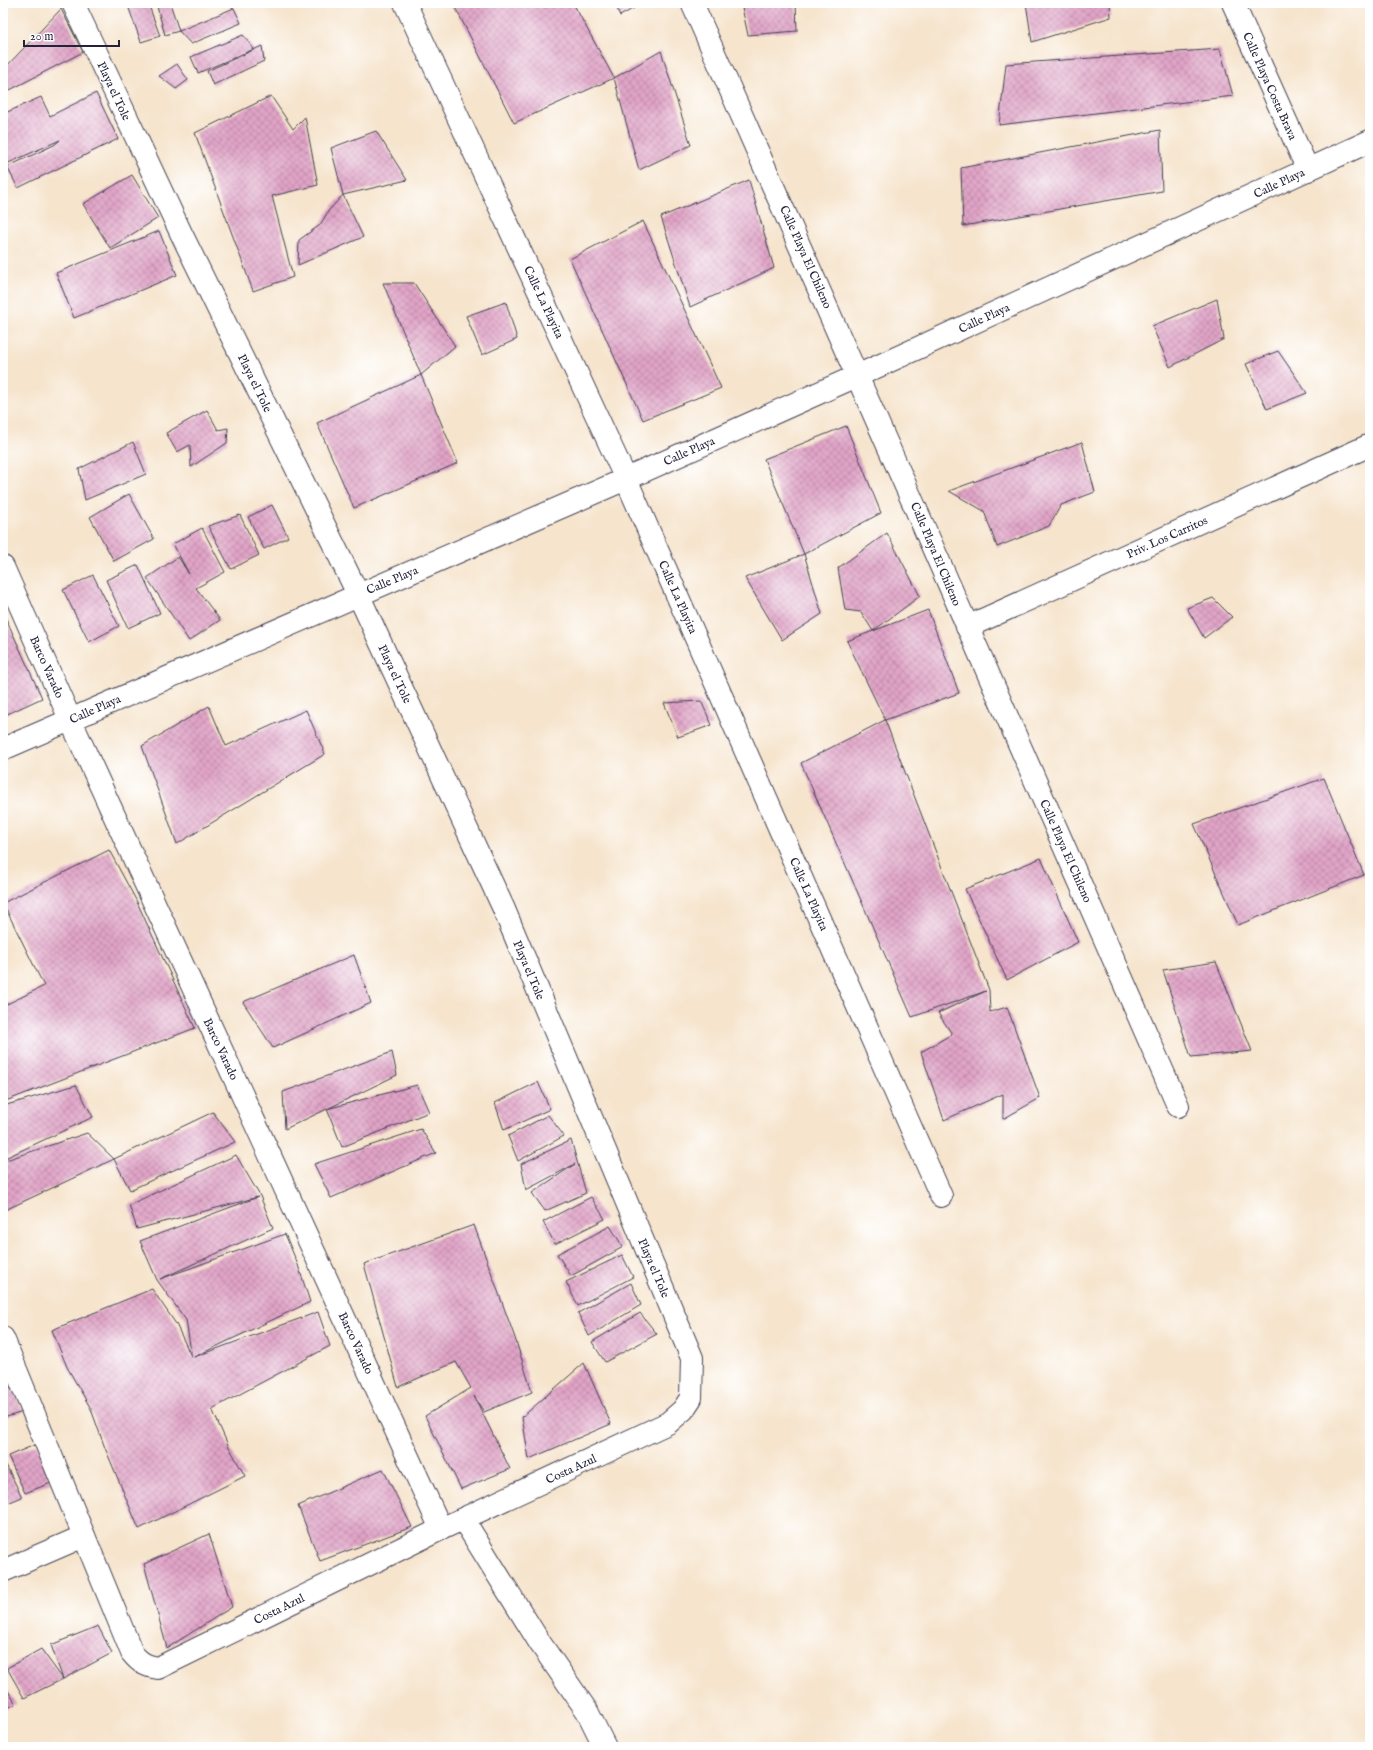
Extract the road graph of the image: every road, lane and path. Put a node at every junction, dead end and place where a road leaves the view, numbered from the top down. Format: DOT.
graph roads {
  1 [pos="73,3"];
  2 [pos="405,3"];
  3 [pos="692,3"];
  4 [pos="1233,3"];
  5 [pos="1370,142"];
  6 [pos="1308,170"];
  7 [pos="859,375"];
  8 [pos="1368,446"];
  9 [pos="626,479"];
  10 [pos="3,567"];
  11 [pos="358,594"];
  12 [pos="967,627"];
  13 [pos="70,719"];
  14 [pos="3,749"];
  15 [pos="1178,1106"];
  16 [pos="941,1196"];
  17 [pos="3,1338"];
  18 [pos="692,1358"];
  19 [pos="463,1519"];
  20 [pos="441,1529"];
  21 [pos="84,1536"];
  22 [pos="3,1571"];
  23 [pos="605,1747"];
  1 -- 11 [label="street, Playa el Tole"];
  2 -- 9 [label="street, Calle La Playita"];
  3 -- 7 [label="street, Calle Playa El Chileno"];
  4 -- 6 [label="street, Calle Playa Costa Brava"];
  5 -- 6 [label="street, Calle Playa"];
  6 -- 7 [label="street, Calle Playa"];
  7 -- 9 [label="street, Calle Playa"];
  7 -- 12 [label="street, Calle Playa El Chileno"];
  8 -- 12 [label="street, Priv. Los Carritos"];
  9 -- 11 [label="street, Calle Playa"];
  9 -- 16 [label="street, Calle La Playita"];
  10 -- 13 [label="street, Barco Varado"];
  11 -- 13 [label="street, Calle Playa"];
  11 -- 18 [label="street, Playa el Tole"];
  12 -- 15 [label="street, Calle Playa El Chileno"];
  13 -- 14 [label="street, Calle Playa"];
  13 -- 20 [label="street, Barco Varado"];
  17 -- 21 [label="street, Costa Azul"];
  18 -- 19 [label="street, Costa Azul"];
  19 -- 20 [label="street, Costa Azul"];
  19 -- 23 [label="street"];
  20 -- 21 [label="street, Costa Azul"];
  21 -- 22 [label="street"];
}
